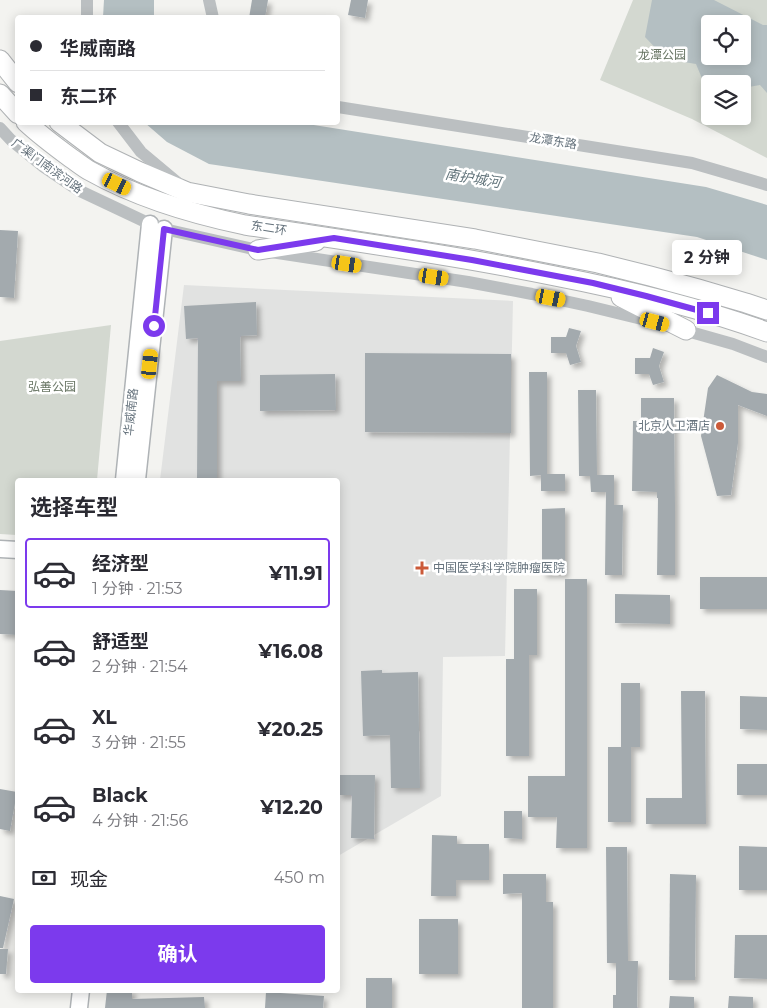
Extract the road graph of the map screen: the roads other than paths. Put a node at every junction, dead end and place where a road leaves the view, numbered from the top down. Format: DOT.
graph roads {
  1 [pos="87,0"];
  2 [pos="209,0"];
  3 [pos="87,15"];
  4 [pos="213,15"];
  5 [pos="0,60"];
  6 [pos="15,79"];
  7 [pos="0,94"];
  8 [pos="340,107"];
  9 [pos="15,111"];
  10 [pos="30,125"];
  11 [pos="63,125"];
  12 [pos="120,125"];
  13 [pos="0,128"];
  14 [pos="767,185"];
  15 [pos="187,192"];
  16 [pos="157,226"];
  17 [pos="334,238"];
  18 [pos="258,250"];
  19 [pos="593,283"];
  20 [pos="767,310"];
  21 [pos="686,330"];
  22 [pos="767,332"];
  23 [pos="767,357"];
  24 [pos="124,478"];
  25 [pos="137,478"];
  26 [pos="0,549"];
  27 [pos="15,550"];
  28 [pos="71,993"];
  29 [pos="81,993"];
  30 [pos="69,1008"];
  31 [pos="79,1008"];
  1 -- 3 [label="street"];
  2 -- 4 [label="street"];
  5 -- 6 [label="highway"];
  7 -- 9 [label="highway"];
  8 -- 14 [label="street, 龙潭东路"];
  10 -- 17 [label="highway, 东二环"];
  11 -- 15 [label="highway, 东二环"];
  12 -- 15 [label="street"];
  13 -- 16 [label="street, 广渠门南滨河路"];
  15 -- 20 [label="highway, 东二环"];
  16 -- 18 [label="street, 广渠门南滨河路"];
  16 -- 24 [label="main road, 华威南路"];
  16 -- 25 [label="main road, 华威南路"];
  17 -- 18 [label="highway"];
  17 -- 19 [label="highway, 东二环"];
  18 -- 21 [label="street, 广渠门南滨河路"];
  19 -- 21 [label="highway"];
  19 -- 22 [label="highway, 东二环"];
  21 -- 23 [label="street, 广渠门南滨河路"];
  26 -- 27 [label="main road"];
  28 -- 30 [label="main road"];
  29 -- 31 [label="main road"];
}
